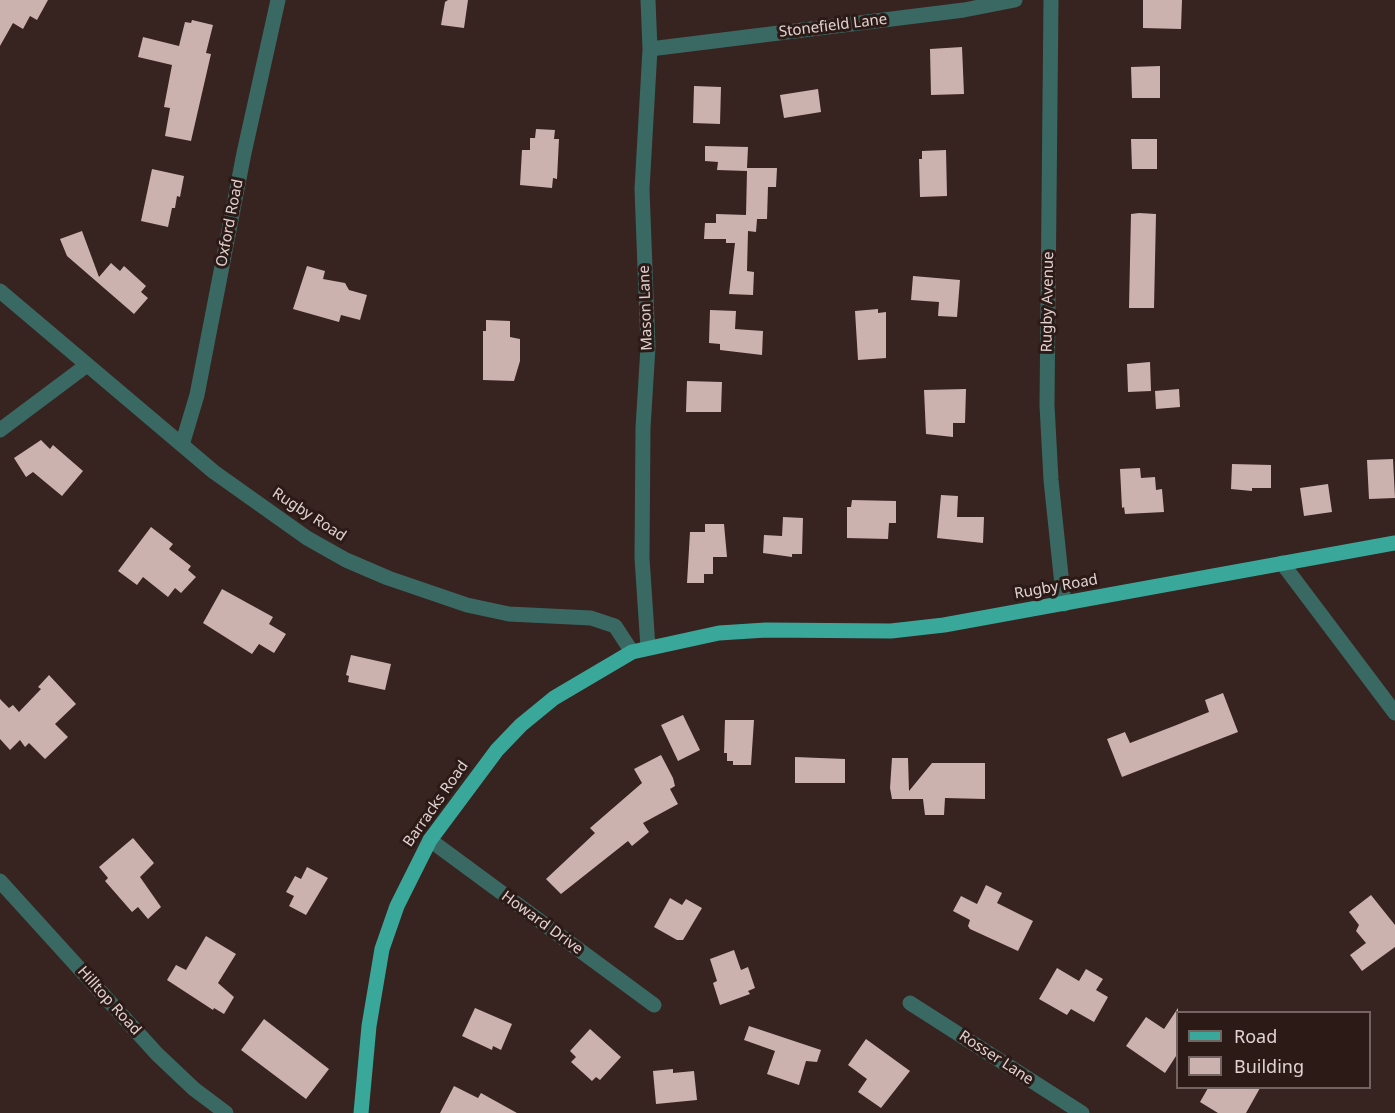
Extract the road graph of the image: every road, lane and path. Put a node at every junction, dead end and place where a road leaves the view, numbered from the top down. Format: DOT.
graph roads {
  1 [pos="278,0"];
  2 [pos="648,0"];
  3 [pos="1015,0"];
  4 [pos="1051,0"];
  5 [pos="650,49"];
  6 [pos="0,291"];
  7 [pos="87,365"];
  8 [pos="0,430"];
  9 [pos="182,445"];
  10 [pos="1395,543"];
  11 [pos="1282,563"];
  12 [pos="1064,604"];
  13 [pos="648,648"];
  14 [pos="632,652"];
  15 [pos="1395,713"];
  16 [pos="430,840"];
  17 [pos="0,881"];
  18 [pos="910,1003"];
  19 [pos="654,1005"];
  20 [pos="226,1113"];
  21 [pos="362,1113"];
  22 [pos="1082,1113"];
  1 -- 9 [label="street, Oxford Road"];
  2 -- 5 [label="street, Mason Lane"];
  3 -- 5 [label="street, Stonefield Lane"];
  4 -- 12 [label="street, Rugby Avenue"];
  5 -- 13 [label="street, Mason Lane"];
  6 -- 7 [label="street, Rugby Road"];
  7 -- 8 [label="street"];
  7 -- 9 [label="street, Rugby Road"];
  9 -- 14 [label="street, Rugby Road"];
  10 -- 11 [label="main road, Rugby Road"];
  11 -- 12 [label="main road, Rugby Road"];
  11 -- 15 [label="street"];
  12 -- 13 [label="main road, Rugby Road"];
  13 -- 14 [label="main road, Rugby Road"];
  14 -- 16 [label="main road, Barracks Road"];
  16 -- 19 [label="street, Howard Drive"];
  16 -- 21 [label="main road, Barracks Road"];
  17 -- 20 [label="street, Hilltop Road"];
  18 -- 22 [label="street, Rosser Lane"];
}
